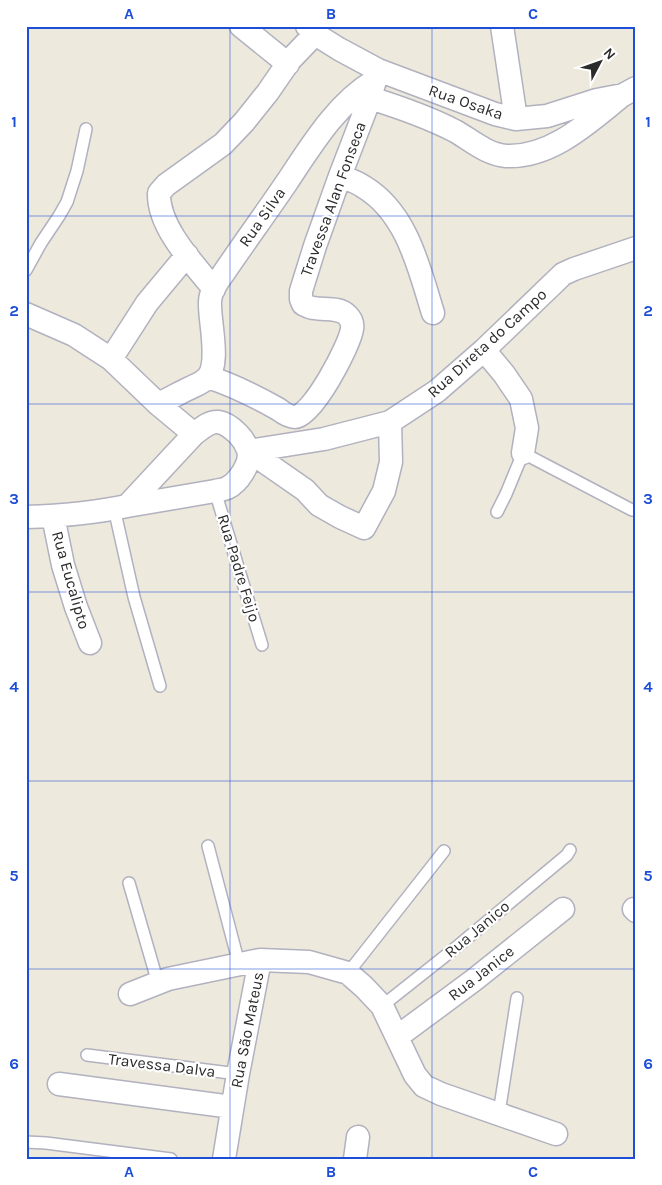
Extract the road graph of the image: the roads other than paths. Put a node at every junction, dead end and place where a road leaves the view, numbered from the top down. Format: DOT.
graph roads {
  1 [pos="241,26"];
  2 [pos="502,26"];
  3 [pos="311,30"];
  4 [pos="288,64"];
  5 [pos="374,83"];
  6 [pos="630,91"];
  7 [pos="516,118"];
  8 [pos="86,129"];
  9 [pos="340,176"];
  10 [pos="636,248"];
  11 [pos="187,255"];
  12 [pos="26,270"];
  13 [pos="214,288"];
  14 [pos="433,313"];
  15 [pos="26,314"];
  16 [pos="484,350"];
  17 [pos="111,359"];
  18 [pos="208,377"];
  19 [pos="158,404"];
  20 [pos="390,422"];
  21 [pos="194,434"];
  22 [pos="248,451"];
  23 [pos="523,453"];
  24 [pos="215,491"];
  25 [pos="121,507"];
  26 [pos="632,510"];
  27 [pos="497,512"];
  28 [pos="53,516"];
  29 [pos="26,517"];
  30 [pos="90,643"];
  31 [pos="262,645"];
  32 [pos="160,686"];
  33 [pos="208,846"];
  34 [pos="570,850"];
  35 [pos="444,851"];
  36 [pos="129,883"];
  37 [pos="563,909"];
  38 [pos="250,962"];
  39 [pos="348,973"];
  40 [pos="158,983"];
  41 [pos="130,994"];
  42 [pos="516,998"];
  43 [pos="382,1006"];
  44 [pos="397,1037"];
  45 [pos="87,1055"];
  46 [pos="238,1074"];
  47 [pos="58,1084"];
  48 [pos="232,1107"];
  49 [pos="499,1113"];
  50 [pos="556,1134"];
  51 [pos="26,1142"];
  52 [pos="171,1159"];
  53 [pos="224,1159"];
  1 -- 4 [label="street"];
  2 -- 7 [label="street"];
  3 -- 4 [label="street"];
  3 -- 5 [label="street, Rua Osaka"];
  4 -- 11 [label="street"];
  5 -- 6 [label="street"];
  5 -- 7 [label="street, Rua Osaka"];
  5 -- 9 [label="street, Travessa Alan Fonseca"];
  5 -- 13 [label="street, Rua Silva"];
  6 -- 7 [label="street, Rua Osaka"];
  8 -- 12 [label="lane"];
  9 -- 14 [label="street"];
  9 -- 18 [label="street, Travessa Alan Fonseca"];
  10 -- 16 [label="street, Rua Direta do Campo"];
  11 -- 13 [label="street"];
  11 -- 17 [label="street"];
  13 -- 18 [label="street, Rua Silva"];
  15 -- 17 [label="street"];
  16 -- 20 [label="street, Rua Direta do Campo"];
  16 -- 23 [label="street"];
  17 -- 19 [label="street"];
  18 -- 19 [label="street"];
  19 -- 21 [label="street"];
  20 -- 22 [label="street, Rua Direta do Campo"];
  20 -- 22 [label="street"];
  21 -- 22 [label="street"];
  21 -- 25 [label="street"];
  22 -- 24 [label="street"];
  23 -- 26 [label="lane"];
  23 -- 27 [label="lane"];
  24 -- 25 [label="street"];
  24 -- 31 [label="lane, Rua Padre Feijo"];
  25 -- 28 [label="street"];
  25 -- 32 [label="lane"];
  28 -- 29 [label="street"];
  28 -- 30 [label="street, Rua Eucalipto"];
  33 -- 38 [label="lane"];
  34 -- 43 [label="lane, Rua Janico"];
  35 -- 39 [label="lane"];
  36 -- 40 [label="lane"];
  37 -- 44 [label="street, Rua Janice"];
  38 -- 39 [label="street, Rua São Mateus"];
  38 -- 40 [label="street"];
  38 -- 46 [label="street, Rua São Mateus"];
  39 -- 43 [label="street"];
  40 -- 41 [label="street"];
  42 -- 49 [label="lane"];
  43 -- 44 [label="street"];
  44 -- 49 [label="street"];
  45 -- 46 [label="lane, Travessa Dalva"];
  46 -- 48 [label="street, Rua São Mateus"];
  47 -- 48 [label="street"];
  48 -- 53 [label="street, Rua São Mateus"];
  49 -- 50 [label="street"];
  51 -- 52 [label="lane"];
}
